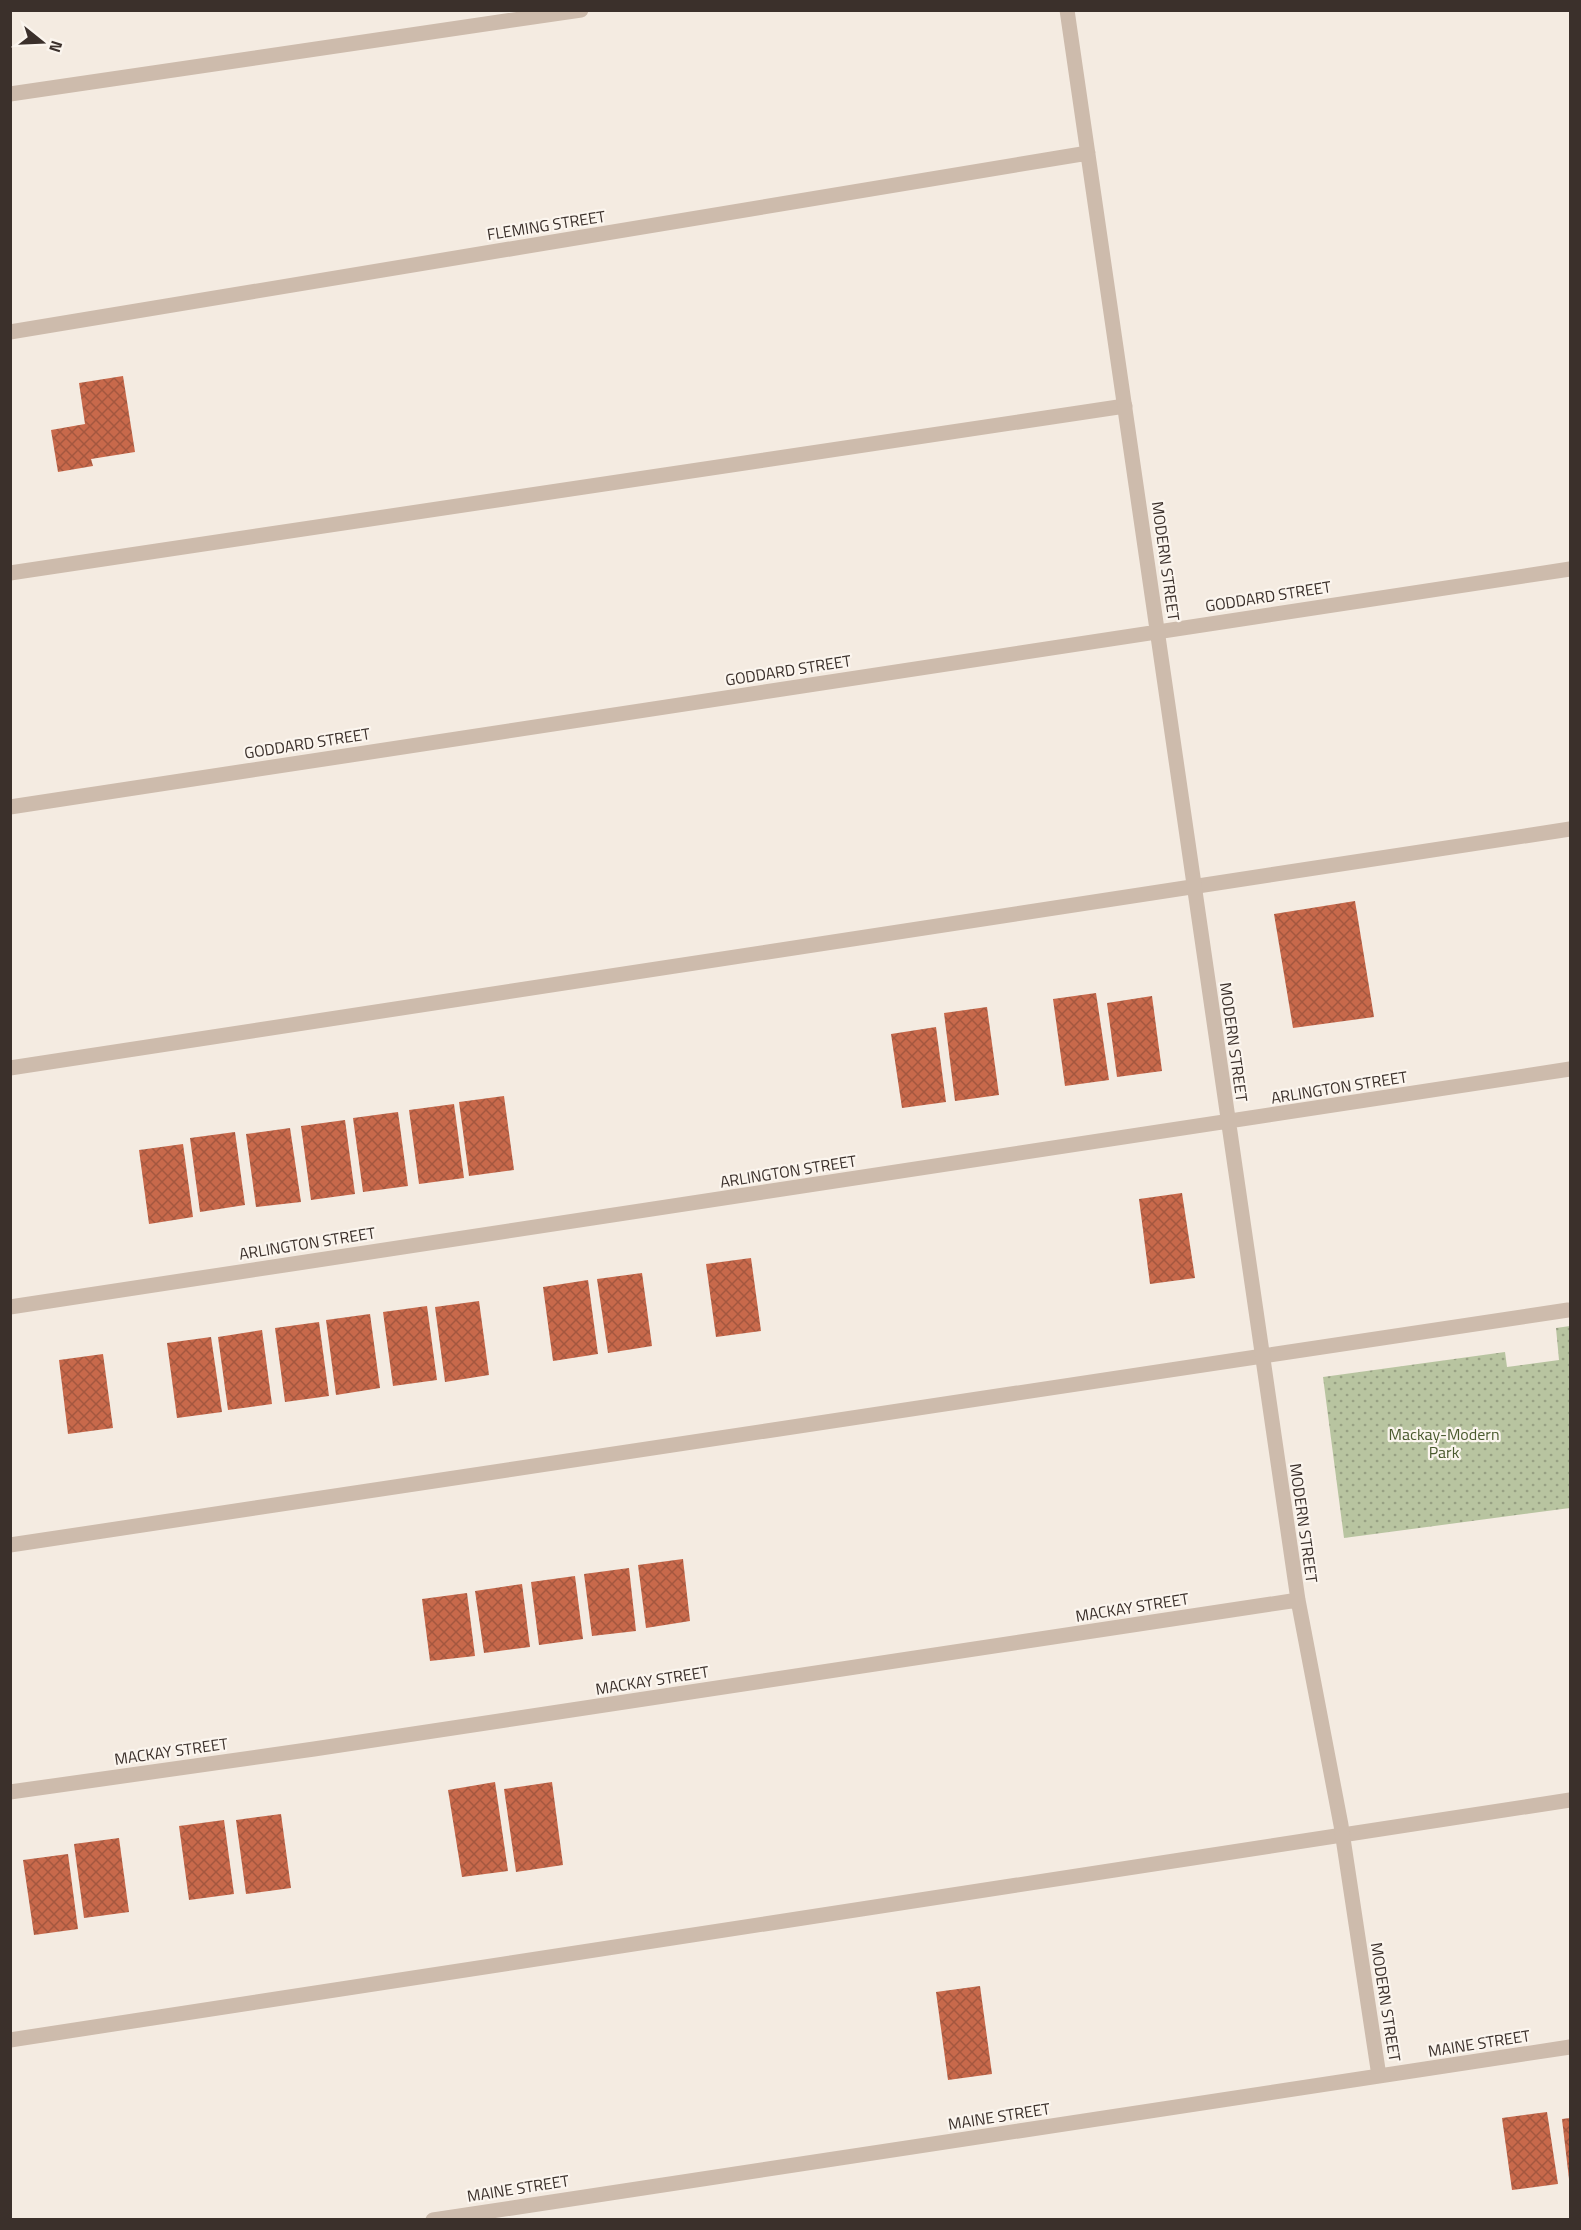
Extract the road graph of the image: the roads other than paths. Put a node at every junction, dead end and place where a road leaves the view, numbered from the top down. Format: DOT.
graph roads {
  1 [pos="581,10"];
  2 [pos="1067,10"];
  3 [pos="10,94"];
  4 [pos="1088,153"];
  5 [pos="10,332"];
  6 [pos="1125,406"];
  7 [pos="1570,568"];
  8 [pos="10,573"];
  9 [pos="1158,632"];
  10 [pos="10,807"];
  11 [pos="1570,830"];
  12 [pos="1194,887"];
  13 [pos="10,1068"];
  14 [pos="1570,1069"];
  15 [pos="1227,1123"];
  16 [pos="10,1307"];
  17 [pos="1568,1310"];
  18 [pos="1262,1357"];
  19 [pos="10,1545"];
  20 [pos="1298,1600"];
  21 [pos="10,1792"];
  22 [pos="1570,1800"];
  23 [pos="1342,1835"];
  24 [pos="10,2040"];
  25 [pos="1570,2047"];
  26 [pos="1379,2076"];
  27 [pos="433,2220"];
  1 -- 3 [label="street"];
  2 -- 4 [label="street, MODERN STREET"];
  4 -- 5 [label="street, FLEMING STREET"];
  4 -- 6 [label="street, MODERN STREET"];
  6 -- 8 [label="street"];
  6 -- 9 [label="street, MODERN STREET"];
  7 -- 9 [label="street, GODDARD STREET"];
  9 -- 10 [label="street, GODDARD STREET"];
  9 -- 12 [label="street, MODERN STREET"];
  11 -- 12 [label="street"];
  12 -- 13 [label="street"];
  12 -- 15 [label="street, MODERN STREET"];
  14 -- 15 [label="street, ARLINGTON STREET"];
  15 -- 16 [label="street, ARLINGTON STREET"];
  15 -- 18 [label="street, MODERN STREET"];
  17 -- 18 [label="street"];
  18 -- 19 [label="street"];
  18 -- 20 [label="street, MODERN STREET"];
  20 -- 21 [label="street, MACKAY STREET"];
  20 -- 23 [label="street, MODERN STREET"];
  22 -- 23 [label="street"];
  23 -- 24 [label="street"];
  23 -- 26 [label="street, MODERN STREET"];
  25 -- 26 [label="street, MAINE STREET"];
  26 -- 27 [label="street, MAINE STREET"];
}
